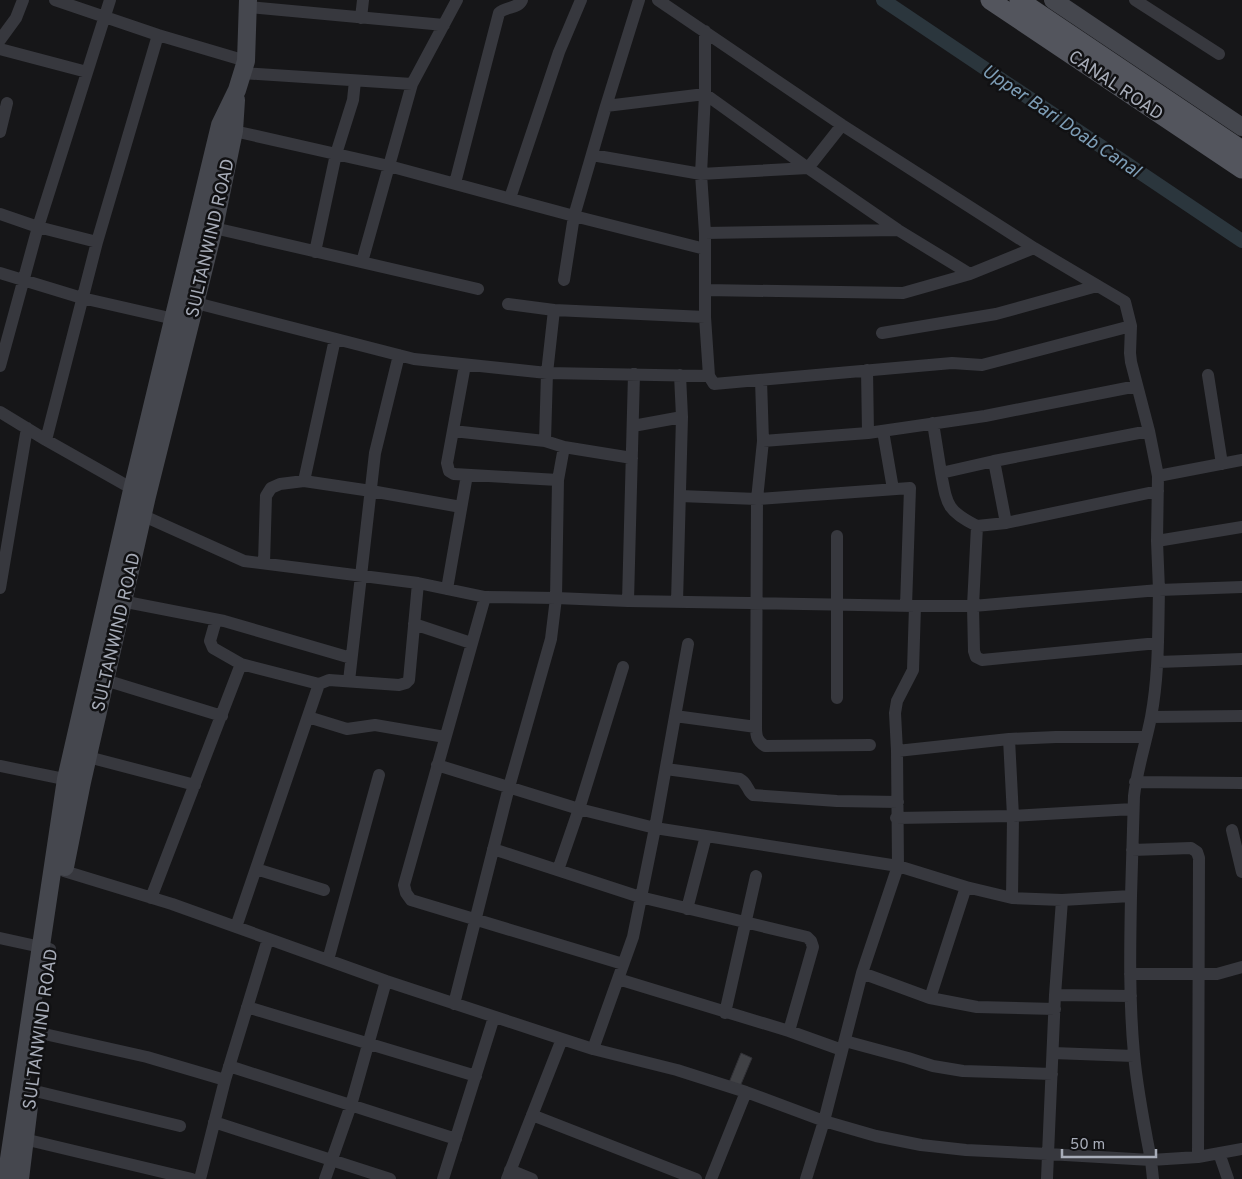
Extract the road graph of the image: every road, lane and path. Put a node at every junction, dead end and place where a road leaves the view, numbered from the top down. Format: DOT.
graph roads {
  1 [pos="24,0"];
  2 [pos="55,0"];
  3 [pos="110,0"];
  4 [pos="363,0"];
  5 [pos="457,0"];
  6 [pos="522,0"];
  7 [pos="581,0"];
  8 [pos="639,0"];
  9 [pos="658,0"];
  10 [pos="990,0"];
  11 [pos="1019,0"];
  12 [pos="1053,0"];
  13 [pos="1135,0"];
  14 [pos="248,3"];
  15 [pos="105,16"];
  16 [pos="361,18"];
  17 [pos="444,26"];
  18 [pos="705,31"];
  19 [pos="158,35"];
  20 [pos="0,40"];
  21 [pos="0,49"];
  22 [pos="1220,54"];
  23 [pos="87,72"];
  24 [pos="242,75"];
  25 [pos="355,80"];
  26 [pos="412,84"];
  27 [pos="705,94"];
  28 [pos="7,103"];
  29 [pos="606,106"];
  30 [pos="842,125"];
  31 [pos="1242,128"];
  32 [pos="234,131"];
  33 [pos="0,132"];
  34 [pos="1242,150"];
  35 [pos="336,154"];
  36 [pos="592,156"];
  37 [pos="390,166"];
  38 [pos="808,168"];
  39 [pos="1242,169"];
  40 [pos="701,174"];
  41 [pos="455,183"];
  42 [pos="510,198"];
  43 [pos="0,214"];
  44 [pos="574,216"];
  45 [pos="38,227"];
  46 [pos="214,228"];
  47 [pos="898,230"];
  48 [pos="705,233"];
  49 [pos="97,242"];
  50 [pos="1034,248"];
  51 [pos="705,249"];
  52 [pos="315,252"];
  53 [pos="362,262"];
  54 [pos="0,273"];
  55 [pos="970,274"];
  56 [pos="24,280"];
  57 [pos="564,280"];
  58 [pos="1097,286"];
  59 [pos="478,289"];
  60 [pos="705,290"];
  61 [pos="82,298"];
  62 [pos="196,303"];
  63 [pos="508,304"];
  64 [pos="554,310"];
  65 [pos="705,318"];
  66 [pos="174,319"];
  67 [pos="1131,326"];
  68 [pos="882,333"];
  69 [pos="335,339"];
  70 [pos="399,355"];
  71 [pos="465,365"];
  72 [pos="0,366"];
  73 [pos="867,370"];
  74 [pos="547,372"];
  75 [pos="634,374"];
  76 [pos="1208,374"];
  77 [pos="680,375"];
  78 [pos="709,376"];
  79 [pos="761,380"];
  80 [pos="1137,386"];
  81 [pos="0,412"];
  82 [pos="682,417"];
  83 [pos="933,423"];
  84 [pos="633,426"];
  85 [pos="27,428"];
  86 [pos="453,431"];
  87 [pos="883,431"];
  88 [pos="1149,431"];
  89 [pos="868,434"];
  90 [pos="46,440"];
  91 [pos="545,441"];
  92 [pos="764,441"];
  93 [pos="564,447"];
  94 [pos="632,458"];
  95 [pos="1242,460"];
  96 [pos="994,461"];
  97 [pos="1222,464"];
  98 [pos="941,473"];
  99 [pos="467,475"];
  100 [pos="1158,476"];
  101 [pos="558,480"];
  102 [pos="304,481"];
  103 [pos="893,490"];
  104 [pos="371,491"];
  105 [pos="1158,491"];
  106 [pos="140,493"];
  107 [pos="680,496"];
  108 [pos="757,499"];
  109 [pos="461,507"];
  110 [pos="135,512"];
  111 [pos="1006,523"];
  112 [pos="977,526"];
  113 [pos="1242,527"];
  114 [pos="837,536"];
  115 [pos="1157,541"];
  116 [pos="264,563"];
  117 [pos="361,576"];
  118 [pos="0,583"];
  119 [pos="418,583"];
  120 [pos="1242,587"];
  121 [pos="447,589"];
  122 [pos="1159,590"];
  123 [pos="485,597"];
  124 [pos="556,598"];
  125 [pos="116,599"];
  126 [pos="628,601"];
  127 [pos="677,602"];
  128 [pos="758,603"];
  129 [pos="837,605"];
  130 [pos="911,606"];
  131 [pos="973,606"];
  132 [pos="216,620"];
  133 [pos="414,624"];
  134 [pos="1158,642"];
  135 [pos="472,643"];
  136 [pos="688,644"];
  137 [pos="351,658"];
  138 [pos="1242,660"];
  139 [pos="1158,662"];
  140 [pos="240,664"];
  141 [pos="623,667"];
  142 [pos="105,680"];
  143 [pos="349,681"];
  144 [pos="319,684"];
  145 [pos="837,698"];
  146 [pos="222,716"];
  147 [pos="676,716"];
  148 [pos="1242,716"];
  149 [pos="308,717"];
  150 [pos="1151,717"];
  151 [pos="756,727"];
  152 [pos="445,737"];
  153 [pos="1146,737"];
  154 [pos="1009,739"];
  155 [pos="870,745"];
  156 [pos="898,751"];
  157 [pos="88,757"];
  158 [pos="437,765"];
  159 [pos="0,766"];
  160 [pos="666,769"];
  161 [pos="379,775"];
  162 [pos="74,781"];
  163 [pos="1136,782"];
  164 [pos="1242,783"];
  165 [pos="195,785"];
  166 [pos="508,787"];
  167 [pos="898,802"];
  168 [pos="580,809"];
  169 [pos="1134,809"];
  170 [pos="1013,816"];
  171 [pos="896,818"];
  172 [pos="656,828"];
  173 [pos="1232,830"];
  174 [pos="706,836"];
  175 [pos="493,849"];
  176 [pos="1132,850"];
  177 [pos="898,866"];
  178 [pos="256,869"];
  179 [pos="558,870"];
  180 [pos="64,871"];
  181 [pos="1242,872"];
  182 [pos="756,876"];
  183 [pos="966,887"];
  184 [pos="324,890"];
  185 [pos="1131,896"];
  186 [pos="151,898"];
  187 [pos="640,898"];
  188 [pos="1012,898"];
  189 [pos="1062,900"];
  190 [pos="687,909"];
  191 [pos="476,921"];
  192 [pos="745,923"];
  193 [pos="236,927"];
  194 [pos="0,938"];
  195 [pos="268,939"];
  196 [pos="46,948"];
  197 [pos="328,960"];
  198 [pos="623,964"];
  199 [pos="1242,967"];
  200 [pos="862,973"];
  201 [pos="1199,973"];
  202 [pos="1130,974"];
  203 [pos="618,979"];
  204 [pos="386,981"];
  205 [pos="1056,995"];
  206 [pos="1131,996"];
  207 [pos="930,998"];
  208 [pos="454,1004"];
  209 [pos="247,1007"];
  210 [pos="1055,1009"];
  211 [pos="725,1012"];
  212 [pos="494,1017"];
  213 [pos="789,1031"];
  214 [pos="40,1033"];
  215 [pos="562,1039"];
  216 [pos="368,1044"];
  217 [pos="844,1046"];
  218 [pos="593,1049"];
  219 [pos="1053,1053"];
  220 [pos="1134,1056"];
  221 [pos="229,1066"];
  222 [pos="1052,1074"];
  223 [pos="476,1076"];
  224 [pos="225,1080"];
  225 [pos="32,1090"];
  226 [pos="746,1092"];
  227 [pos="351,1105"];
  228 [pos="532,1115"];
  229 [pos="824,1121"];
  230 [pos="214,1122"];
  231 [pos="180,1126"];
  232 [pos="24,1139"];
  233 [pos="456,1139"];
  234 [pos="1242,1149"];
  235 [pos="1219,1153"];
  236 [pos="1048,1154"];
  237 [pos="1198,1157"];
  238 [pos="331,1160"];
  239 [pos="1151,1160"];
  240 [pos="508,1175"];
  241 [pos="6,1179"];
  242 [pos="20,1179"];
  243 [pos="192,1179"];
  244 [pos="200,1179"];
  245 [pos="325,1179"];
  246 [pos="390,1179"];
  247 [pos="443,1179"];
  248 [pos="532,1179"];
  249 [pos="696,1179"];
  250 [pos="711,1179"];
  251 [pos="806,1179"];
  252 [pos="1047,1179"];
  253 [pos="1153,1179"];
  254 [pos="1228,1179"];
  1 -- 20 [label="street"];
  2 -- 15 [label="street"];
  3 -- 15 [label="street"];
  4 -- 16 [label="street"];
  5 -- 17 [label="street"];
  6 -- 41 [label="street"];
  7 -- 42 [label="street"];
  8 -- 29 [label="street"];
  9 -- 18 [label="street"];
  10 -- 39 [label="main road, CANAL ROAD"];
  11 -- 34 [label="main road, CANAL ROAD"];
  12 -- 31 [label="main road"];
  13 -- 22 [label="street"];
  14 -- 16 [label="street"];
  14 -- 24 [label="main road, SULTANWIND ROAD"];
  15 -- 19 [label="street"];
  15 -- 23 [label="street"];
  16 -- 17 [label="street"];
  17 -- 26 [label="street"];
  18 -- 27 [label="street"];
  18 -- 30 [label="street"];
  19 -- 24 [label="street"];
  19 -- 49 [label="street"];
  21 -- 23 [label="street"];
  23 -- 45 [label="street"];
  24 -- 25 [label="street"];
  24 -- 32 [label="main road, SULTANWIND ROAD"];
  24 -- 66 [label="main road"];
  25 -- 26 [label="street"];
  25 -- 35 [label="street"];
  26 -- 37 [label="street"];
  27 -- 29 [label="street"];
  27 -- 38 [label="street"];
  27 -- 40 [label="street"];
  28 -- 33 [label="street"];
  29 -- 36 [label="street"];
  30 -- 38 [label="street"];
  30 -- 50 [label="street"];
  32 -- 35 [label="street"];
  32 -- 46 [label="main road, SULTANWIND ROAD"];
  35 -- 37 [label="street"];
  35 -- 52 [label="street"];
  36 -- 40 [label="street"];
  36 -- 44 [label="street"];
  37 -- 41 [label="street"];
  37 -- 53 [label="street"];
  38 -- 40 [label="street"];
  38 -- 47 [label="street"];
  40 -- 48 [label="street"];
  41 -- 42 [label="street"];
  42 -- 44 [label="street"];
  43 -- 45 [label="street"];
  44 -- 51 [label="street"];
  44 -- 57 [label="street"];
  45 -- 49 [label="street"];
  45 -- 56 [label="street"];
  46 -- 52 [label="street"];
  46 -- 62 [label="main road, SULTANWIND ROAD"];
  47 -- 48 [label="street"];
  47 -- 55 [label="street"];
  48 -- 51 [label="street"];
  49 -- 61 [label="street"];
  50 -- 55 [label="street"];
  50 -- 58 [label="street"];
  51 -- 60 [label="street"];
  52 -- 53 [label="street"];
  53 -- 59 [label="street"];
  54 -- 56 [label="street"];
  55 -- 60 [label="street"];
  56 -- 61 [label="street"];
  56 -- 72 [label="street"];
  58 -- 67 [label="street"];
  58 -- 68 [label="street"];
  60 -- 65 [label="street"];
  61 -- 66 [label="street"];
  61 -- 90 [label="street"];
  62 -- 69 [label="street"];
  62 -- 106 [label="main road, SULTANWIND ROAD"];
  63 -- 64 [label="street"];
  64 -- 65 [label="street"];
  64 -- 74 [label="street"];
  65 -- 78 [label="street"];
  66 -- 106 [label="main road"];
  67 -- 73 [label="street"];
  67 -- 80 [label="street"];
  69 -- 70 [label="street"];
  69 -- 102 [label="street"];
  70 -- 71 [label="street"];
  70 -- 104 [label="street"];
  71 -- 74 [label="street"];
  71 -- 86 [label="street"];
  73 -- 79 [label="street"];
  73 -- 89 [label="street"];
  74 -- 75 [label="street"];
  74 -- 91 [label="street"];
  75 -- 77 [label="street"];
  75 -- 84 [label="street"];
  76 -- 97 [label="street"];
  77 -- 78 [label="street"];
  77 -- 82 [label="street"];
  78 -- 79 [label="street"];
  79 -- 92 [label="street"];
  80 -- 83 [label="street"];
  80 -- 88 [label="street"];
  81 -- 85 [label="street"];
  82 -- 84 [label="street"];
  82 -- 107 [label="street"];
  83 -- 87 [label="street"];
  83 -- 98 [label="street"];
  84 -- 94 [label="street"];
  85 -- 90 [label="street"];
  85 -- 118 [label="street"];
  86 -- 91 [label="street"];
  86 -- 99 [label="street"];
  87 -- 89 [label="street"];
  87 -- 103 [label="street"];
  88 -- 96 [label="street"];
  88 -- 100 [label="street"];
  89 -- 92 [label="street"];
  90 -- 106 [label="street"];
  91 -- 93 [label="street"];
  92 -- 108 [label="street"];
  93 -- 94 [label="street"];
  93 -- 101 [label="street"];
  94 -- 126 [label="street"];
  95 -- 97 [label="street"];
  96 -- 98 [label="street"];
  96 -- 111 [label="street"];
  97 -- 100 [label="street"];
  98 -- 112 [label="street"];
  99 -- 101 [label="street"];
  99 -- 109 [label="street"];
  100 -- 105 [label="street"];
  101 -- 124 [label="street"];
  102 -- 104 [label="street"];
  102 -- 116 [label="street"];
  103 -- 108 [label="street"];
  103 -- 130 [label="street"];
  104 -- 109 [label="street"];
  104 -- 117 [label="street"];
  105 -- 111 [label="street"];
  105 -- 115 [label="street"];
  106 -- 110 [label="main road, SULTANWIND ROAD"];
  107 -- 108 [label="street"];
  107 -- 127 [label="street"];
  108 -- 128 [label="street"];
  109 -- 121 [label="street"];
  110 -- 116 [label="street"];
  110 -- 125 [label="main road, SULTANWIND ROAD"];
  111 -- 112 [label="street"];
  112 -- 131 [label="street"];
  113 -- 115 [label="street"];
  114 -- 129 [label="street"];
  115 -- 122 [label="street"];
  116 -- 117 [label="street"];
  117 -- 119 [label="street"];
  117 -- 137 [label="street"];
  119 -- 121 [label="street"];
  119 -- 133 [label="street"];
  120 -- 122 [label="street"];
  121 -- 123 [label="street"];
  122 -- 131 [label="street"];
  122 -- 134 [label="street"];
  123 -- 124 [label="street"];
  123 -- 135 [label="street"];
  124 -- 126 [label="street"];
  124 -- 166 [label="street"];
  125 -- 132 [label="street"];
  125 -- 142 [label="main road, SULTANWIND ROAD"];
  125 -- 162 [label="main road"];
  126 -- 127 [label="street"];
  127 -- 128 [label="street"];
  128 -- 129 [label="street"];
  128 -- 151 [label="street"];
  129 -- 130 [label="street"];
  129 -- 145 [label="street"];
  130 -- 131 [label="street"];
  130 -- 156 [label="street"];
  131 -- 134 [label="street"];
  132 -- 137 [label="street"];
  132 -- 140 [label="street"];
  133 -- 135 [label="street"];
  133 -- 143 [label="street"];
  134 -- 139 [label="street"];
  135 -- 152 [label="street"];
  136 -- 147 [label="street"];
  137 -- 143 [label="street"];
  138 -- 139 [label="street"];
  139 -- 150 [label="street"];
  140 -- 144 [label="street"];
  140 -- 146 [label="street"];
  141 -- 168 [label="street"];
  142 -- 146 [label="street"];
  142 -- 157 [label="main road, SULTANWIND ROAD"];
  143 -- 144 [label="street"];
  144 -- 149 [label="street"];
  146 -- 165 [label="street"];
  147 -- 151 [label="street"];
  147 -- 160 [label="street"];
  148 -- 150 [label="street"];
  149 -- 152 [label="street"];
  149 -- 178 [label="street"];
  150 -- 153 [label="street"];
  151 -- 155 [label="street"];
  152 -- 158 [label="street"];
  153 -- 154 [label="street"];
  153 -- 163 [label="street"];
  154 -- 156 [label="street"];
  154 -- 170 [label="street"];
  156 -- 167 [label="street"];
  157 -- 162 [label="main road, SULTANWIND ROAD"];
  157 -- 165 [label="street"];
  158 -- 166 [label="street"];
  158 -- 191 [label="street"];
  159 -- 162 [label="street"];
  160 -- 167 [label="street"];
  160 -- 172 [label="street"];
  161 -- 197 [label="street"];
  162 -- 180 [label="main road, SULTANWIND ROAD"];
  162 -- 196 [label="main road"];
  163 -- 164 [label="street"];
  163 -- 169 [label="street"];
  165 -- 186 [label="street"];
  166 -- 168 [label="street"];
  166 -- 175 [label="street"];
  167 -- 171 [label="street"];
  168 -- 172 [label="street"];
  168 -- 179 [label="street"];
  169 -- 170 [label="street"];
  169 -- 176 [label="street"];
  170 -- 171 [label="street"];
  170 -- 188 [label="street"];
  171 -- 177 [label="street"];
  172 -- 174 [label="street"];
  172 -- 187 [label="street"];
  173 -- 181 [label="street"];
  174 -- 177 [label="street"];
  174 -- 190 [label="street"];
  175 -- 179 [label="street"];
  175 -- 191 [label="street"];
  176 -- 185 [label="street"];
  176 -- 201 [label="street"];
  177 -- 183 [label="street"];
  177 -- 200 [label="street"];
  178 -- 184 [label="street"];
  178 -- 193 [label="street"];
  179 -- 187 [label="street"];
  180 -- 186 [label="street"];
  180 -- 196 [label="main road, SULTANWIND ROAD"];
  182 -- 192 [label="street"];
  183 -- 188 [label="street"];
  183 -- 207 [label="street"];
  185 -- 189 [label="street"];
  185 -- 202 [label="street"];
  186 -- 193 [label="street"];
  187 -- 190 [label="street"];
  187 -- 198 [label="street"];
  188 -- 189 [label="street"];
  189 -- 205 [label="street"];
  190 -- 192 [label="street"];
  191 -- 198 [label="street"];
  191 -- 208 [label="street"];
  192 -- 211 [label="street"];
  192 -- 213 [label="street"];
  193 -- 195 [label="street"];
  194 -- 196 [label="street"];
  195 -- 197 [label="street"];
  195 -- 209 [label="street"];
  196 -- 214 [label="main road, SULTANWIND ROAD"];
  196 -- 241 [label="main road"];
  197 -- 204 [label="street"];
  198 -- 203 [label="street"];
  199 -- 201 [label="street"];
  200 -- 207 [label="street"];
  200 -- 217 [label="street"];
  201 -- 202 [label="street"];
  201 -- 237 [label="street"];
  202 -- 206 [label="street"];
  203 -- 211 [label="street"];
  203 -- 218 [label="street"];
  204 -- 208 [label="street"];
  204 -- 216 [label="street"];
  205 -- 206 [label="street"];
  205 -- 210 [label="street"];
  206 -- 220 [label="street"];
  207 -- 210 [label="street"];
  208 -- 212 [label="street"];
  209 -- 216 [label="street"];
  209 -- 221 [label="street"];
  210 -- 219 [label="street"];
  211 -- 213 [label="street"];
  212 -- 215 [label="street"];
  212 -- 223 [label="street"];
  213 -- 217 [label="street"];
  214 -- 224 [label="street"];
  214 -- 225 [label="main road, SULTANWIND ROAD"];
  215 -- 218 [label="street"];
  215 -- 228 [label="street"];
  216 -- 223 [label="street"];
  216 -- 227 [label="street"];
  217 -- 222 [label="street"];
  217 -- 229 [label="street"];
  218 -- 226 [label="street"];
  219 -- 220 [label="street"];
  219 -- 222 [label="street"];
  220 -- 239 [label="street"];
  221 -- 224 [label="street"];
  221 -- 227 [label="street"];
  222 -- 236 [label="street"];
  223 -- 233 [label="street"];
  224 -- 230 [label="street"];
  225 -- 231 [label="street"];
  225 -- 232 [label="main road, SULTANWIND ROAD"];
  226 -- 229 [label="street"];
  226 -- 250 [label="street"];
  227 -- 233 [label="street"];
  227 -- 238 [label="street"];
  228 -- 240 [label="street"];
  228 -- 249 [label="street"];
  229 -- 236 [label="street"];
  229 -- 251 [label="street"];
  230 -- 238 [label="street"];
  230 -- 244 [label="street"];
  232 -- 242 [label="main road, SULTANWIND ROAD"];
  232 -- 243 [label="street"];
  233 -- 247 [label="street"];
  234 -- 235 [label="street"];
  235 -- 237 [label="street"];
  235 -- 254 [label="street"];
  236 -- 239 [label="street"];
  236 -- 252 [label="street"];
  237 -- 239 [label="street"];
  238 -- 245 [label="street"];
  238 -- 246 [label="street"];
  239 -- 253 [label="street"];
  240 -- 248 [label="street"];
}
